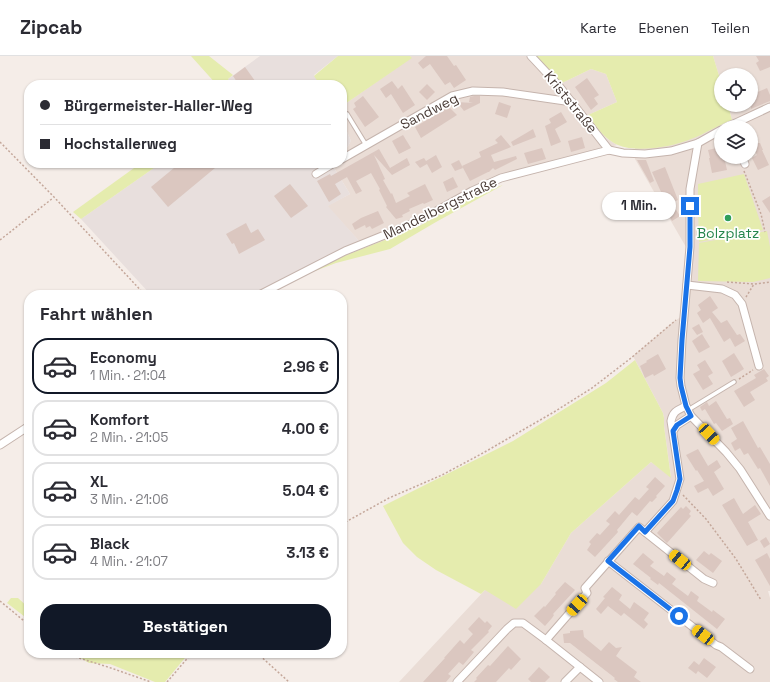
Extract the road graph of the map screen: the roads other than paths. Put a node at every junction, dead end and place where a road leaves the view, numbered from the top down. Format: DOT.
graph roads {
  1 [pos="532,56"];
  2 [pos="572,102"];
  3 [pos="770,107"];
  4 [pos="347,114"];
  5 [pos="742,120"];
  6 [pos="714,134"];
  7 [pos="698,143"];
  8 [pos="366,145"];
  9 [pos="609,150"];
  10 [pos="347,156"];
  11 [pos="326,168"];
  12 [pos="316,174"];
  13 [pos="687,285"];
  14 [pos="269,290"];
  15 [pos="759,366"];
  16 [pos="734,382"];
  17 [pos="688,411"];
  18 [pos="24,429"];
  19 [pos="673,431"];
  20 [pos="0,445"];
  21 [pos="770,516"];
  22 [pos="645,532"];
  23 [pos="608,561"];
  24 [pos="714,583"];
  25 [pos="546,640"];
  26 [pos="580,666"];
  27 [pos="750,669"];
  28 [pos="458,682"];
  29 [pos="565,682"];
  30 [pos="599,682"];
  1 -- 2 [label="street, Kriststraße"];
  2 -- 8 [label="street, Sandweg"];
  2 -- 9 [label="street, Kriststraße"];
  3 -- 5 [label="street"];
  4 -- 8 [label="lane"];
  6 -- 7 [label="street, Mandelbergstraße"];
  7 -- 9 [label="street, Mandelbergstraße"];
  7 -- 13 [label="street"];
  8 -- 10 [label="street, Sandweg"];
  9 -- 14 [label="street, Mandelbergstraße"];
  11 -- 12 [label="street"];
  13 -- 15 [label="street"];
  13 -- 17 [label="street"];
  16 -- 17 [label="lane"];
  17 -- 19 [label="street"];
  17 -- 19 [label="street"];
  17 -- 21 [label="street"];
  18 -- 20 [label="street"];
  19 -- 22 [label="street"];
  22 -- 23 [label="street"];
  22 -- 24 [label="street"];
  23 -- 25 [label="street"];
  23 -- 27 [label="street"];
  25 -- 26 [label="street"];
  25 -- 28 [label="street"];
  26 -- 29 [label="street"];
  26 -- 30 [label="street"];
}
